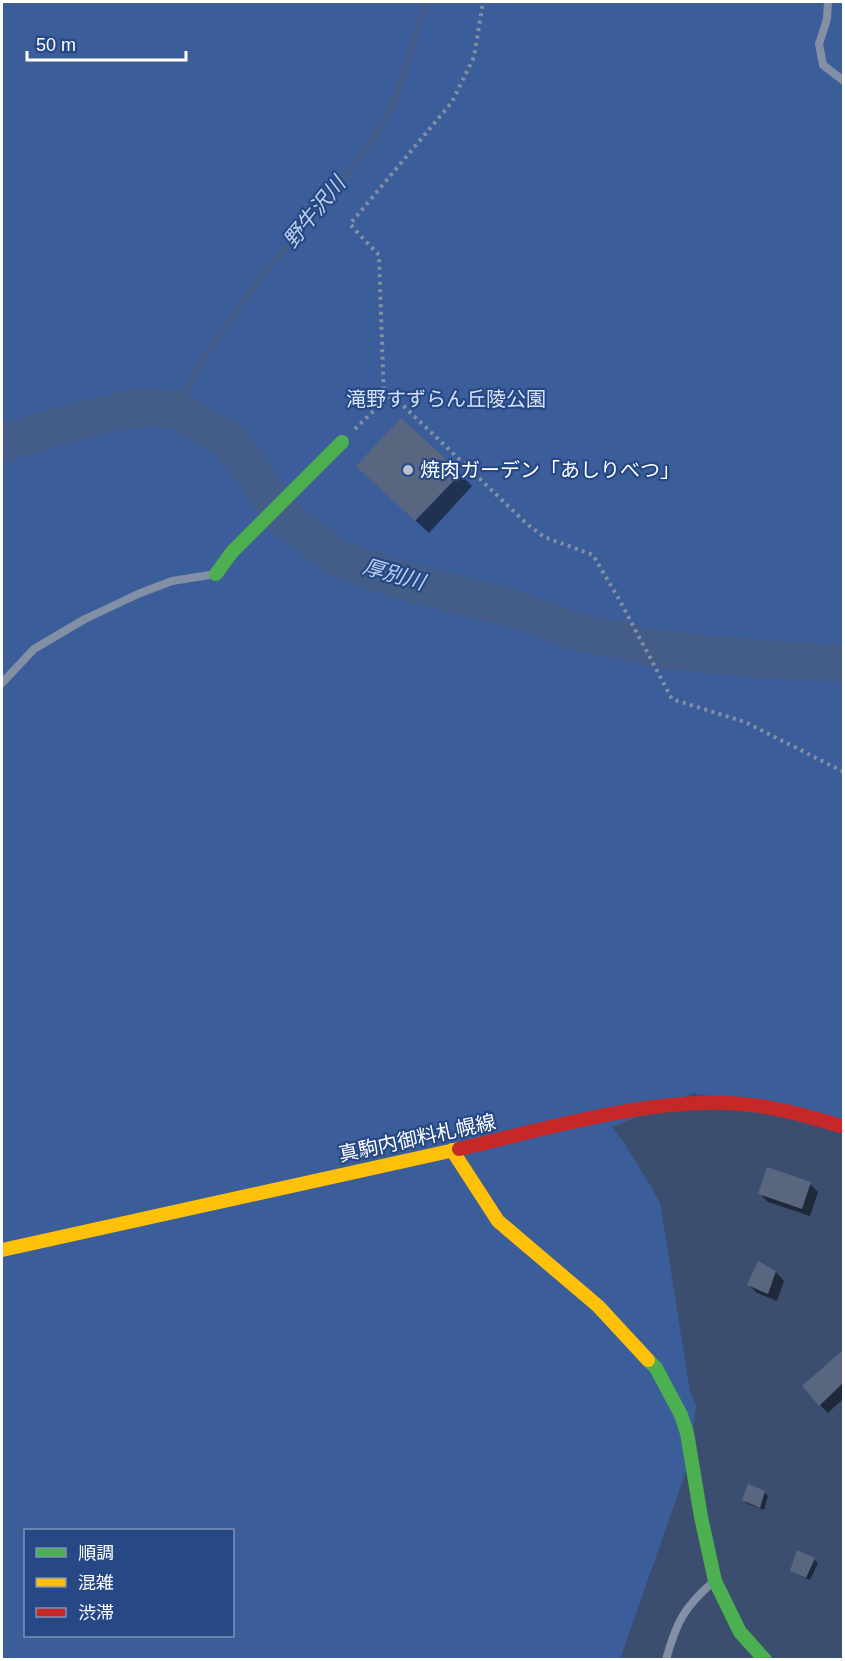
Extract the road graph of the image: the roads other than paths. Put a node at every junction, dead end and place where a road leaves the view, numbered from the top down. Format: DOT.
graph roads {
  1 [pos="828,2"];
  2 [pos="843,81"];
  3 [pos="342,442"];
  4 [pos="216,574"];
  5 [pos="2,683"];
  6 [pos="843,1127"];
  7 [pos="452,1150"];
  8 [pos="2,1250"];
  9 [pos="715,1581"];
  10 [pos="666,1659"];
  11 [pos="765,1659"];
  1 -- 2 [label="lane"];
  3 -- 4 [label="main road"];
  4 -- 5 [label="lane"];
  6 -- 7 [label="main road, 真駒内御料札幌線"];
  7 -- 8 [label="main road, 真駒内御料札幌線"];
  7 -- 9 [label="main road"];
  9 -- 10 [label="lane"];
  9 -- 11 [label="main road"];
}
